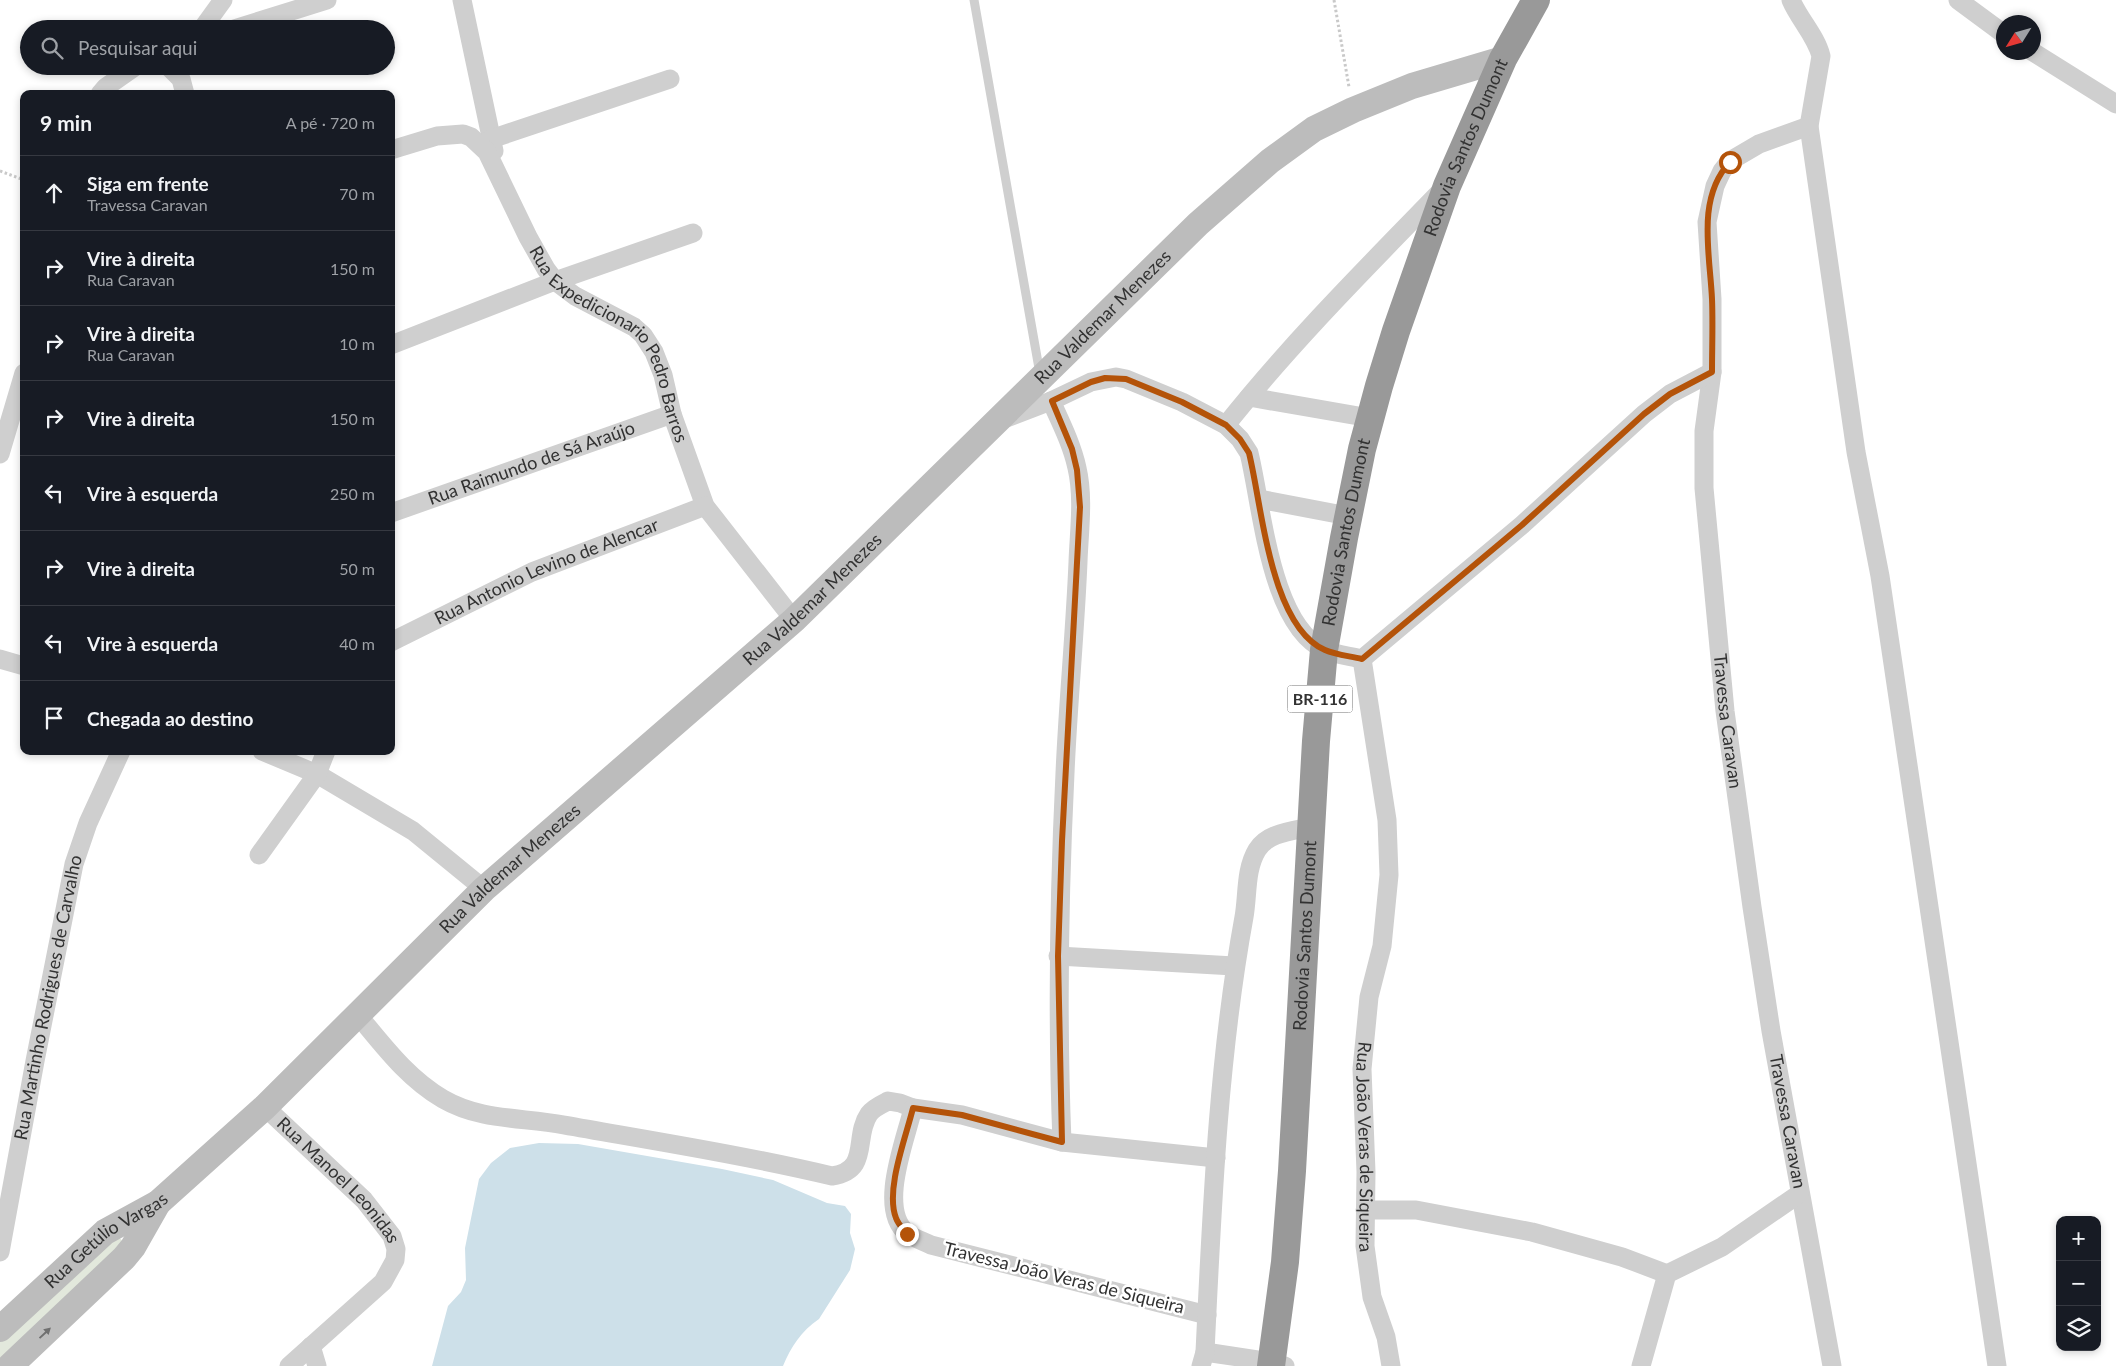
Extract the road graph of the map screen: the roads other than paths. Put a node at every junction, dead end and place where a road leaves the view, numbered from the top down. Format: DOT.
graph roads {
  1 [pos="223,0"];
  2 [pos="327,0"];
  3 [pos="462,0"];
  4 [pos="974,0"];
  5 [pos="1536,0"];
  6 [pos="1791,0"];
  7 [pos="1958,0"];
  8 [pos="209,20"];
  9 [pos="263,20"];
  10 [pos="1996,28"];
  11 [pos="2041,58"];
  12 [pos="1503,59"];
  13 [pos="123,75"];
  14 [pos="178,75"];
  15 [pos="670,79"];
  16 [pos="103,90"];
  17 [pos="184,90"];
  18 [pos="2116,104"];
  19 [pos="1809,126"];
  20 [pos="491,139"];
  21 [pos="395,149"];
  22 [pos="499,178"];
  23 [pos="1447,186"];
  24 [pos="693,233"];
  25 [pos="555,281"];
  26 [pos="395,343"];
  27 [pos="1712,372"];
  28 [pos="20,386"];
  29 [pos="1046,390"];
  30 [pos="1249,397"];
  31 [pos="672,414"];
  32 [pos="1370,418"];
  33 [pos="1226,425"];
  34 [pos="0,454"];
  35 [pos="1259,499"];
  36 [pos="705,506"];
  37 [pos="395,512"];
  38 [pos="1348,516"];
  39 [pos="794,620"];
  40 [pos="395,640"];
  41 [pos="1324,650"];
  42 [pos="0,659"];
  43 [pos="1362,659"];
  44 [pos="20,665"];
  45 [pos="119,755"];
  46 [pos="272,755"];
  47 [pos="324,755"];
  48 [pos="317,774"];
  49 [pos="1310,827"];
  50 [pos="259,855"];
  51 [pos="484,890"];
  52 [pos="1058,956"];
  53 [pos="1234,966"];
  54 [pos="357,1014"];
  55 [pos="265,1107"];
  56 [pos="913,1108"];
  57 [pos="1062,1142"];
  58 [pos="1216,1158"];
  59 [pos="1800,1194"];
  60 [pos="158,1203"];
  61 [pos="1366,1210"];
  62 [pos="0,1252"];
  63 [pos="1667,1274"];
  64 [pos="1207,1315"];
  65 [pos="0,1329"];
  66 [pos="311,1346"];
  67 [pos="1203,1359"];
  68 [pos="1276,1365"];
  69 [pos="10,1366"];
  70 [pos="289,1366"];
  71 [pos="317,1366"];
  72 [pos="1391,1366"];
  73 [pos="1641,1366"];
  74 [pos="1832,1366"];
  75 [pos="1997,1366"];
  1 -- 8 [label="street"];
  2 -- 9 [label="street"];
  3 -- 20 [label="street"];
  4 -- 29 [label="lane"];
  5 -- 12 [label="highway, Rodovia Santos Dumont / BR-116"];
  6 -- 19 [label="street"];
  7 -- 10 [label="street"];
  11 -- 18 [label="street"];
  12 -- 23 [label="highway, Rodovia Santos Dumont / BR-116"];
  12 -- 29 [label="main road, Rua Valdemar Menezes"];
  13 -- 16 [label="street"];
  14 -- 17 [label="street"];
  15 -- 20 [label="street"];
  19 -- 27 [label="street, Travessa Caravan"];
  19 -- 75 [label="street"];
  20 -- 22 [label="street"];
  21 -- 22 [label="street, Rua Expedicionario Pedro Barros"];
  22 -- 25 [label="street, Rua Expedicionario Pedro Barros"];
  23 -- 30 [label="street"];
  23 -- 32 [label="highway, Rodovia Santos Dumont / BR-116"];
  24 -- 25 [label="street"];
  25 -- 26 [label="street"];
  25 -- 31 [label="street, Rua Expedicionario Pedro Barros"];
  27 -- 43 [label="street"];
  27 -- 59 [label="street, Travessa Caravan"];
  28 -- 34 [label="street"];
  29 -- 33 [label="street"];
  29 -- 39 [label="main road, Rua Valdemar Menezes"];
  29 -- 52 [label="street"];
  30 -- 32 [label="street"];
  30 -- 33 [label="street"];
  31 -- 36 [label="street, Rua Expedicionario Pedro Barros"];
  31 -- 37 [label="street, Rua Raimundo de Sá Araújo"];
  32 -- 38 [label="highway, Rodovia Santos Dumont / BR-116"];
  33 -- 35 [label="street"];
  35 -- 38 [label="street"];
  35 -- 41 [label="street"];
  36 -- 39 [label="street, Rua Expedicionario Pedro Barros"];
  36 -- 40 [label="street, Rua Antonio Levino de Alencar"];
  38 -- 41 [label="highway, Rodovia Santos Dumont / BR-116"];
  39 -- 51 [label="main road, Rua Valdemar Menezes"];
  41 -- 43 [label="street"];
  41 -- 49 [label="highway, Rodovia Santos Dumont / BR-116"];
  42 -- 44 [label="street"];
  43 -- 61 [label="street, Rua João Veras de Siqueira"];
  45 -- 62 [label="street, Rua Martinho Rodrigues de Carvalho"];
  46 -- 48 [label="street"];
  47 -- 48 [label="street"];
  48 -- 50 [label="street"];
  48 -- 51 [label="street"];
  49 -- 53 [label="street"];
  49 -- 68 [label="highway, Rodovia Santos Dumont / BR-116"];
  51 -- 54 [label="main road, Rua Valdemar Menezes"];
  52 -- 53 [label="street"];
  52 -- 57 [label="street"];
  53 -- 58 [label="street"];
  54 -- 55 [label="main road, Rua Valdemar Menezes"];
  54 -- 56 [label="street"];
  55 -- 60 [label="main road, Rua Valdemar Menezes"];
  55 -- 66 [label="street, Rua Manoel Leonidas"];
  56 -- 57 [label="street"];
  56 -- 64 [label="street, Travessa João Veras de Siqueira"];
  57 -- 58 [label="street"];
  58 -- 64 [label="street"];
  59 -- 63 [label="street"];
  59 -- 74 [label="street, Travessa Caravan"];
  60 -- 65 [label="main road, Rua Getúlio Vargas"];
  69 -- 60 [label="main road, Rua Getúlio Vargas, one-way"];
  61 -- 63 [label="street"];
  61 -- 72 [label="street, Rua João Veras de Siqueira"];
  63 -- 73 [label="street"];
  64 -- 67 [label="street"];
  66 -- 70 [label="street, Rua Manoel Leonidas"];
  66 -- 71 [label="street"];
  67 -- 68 [label="street"];
}
